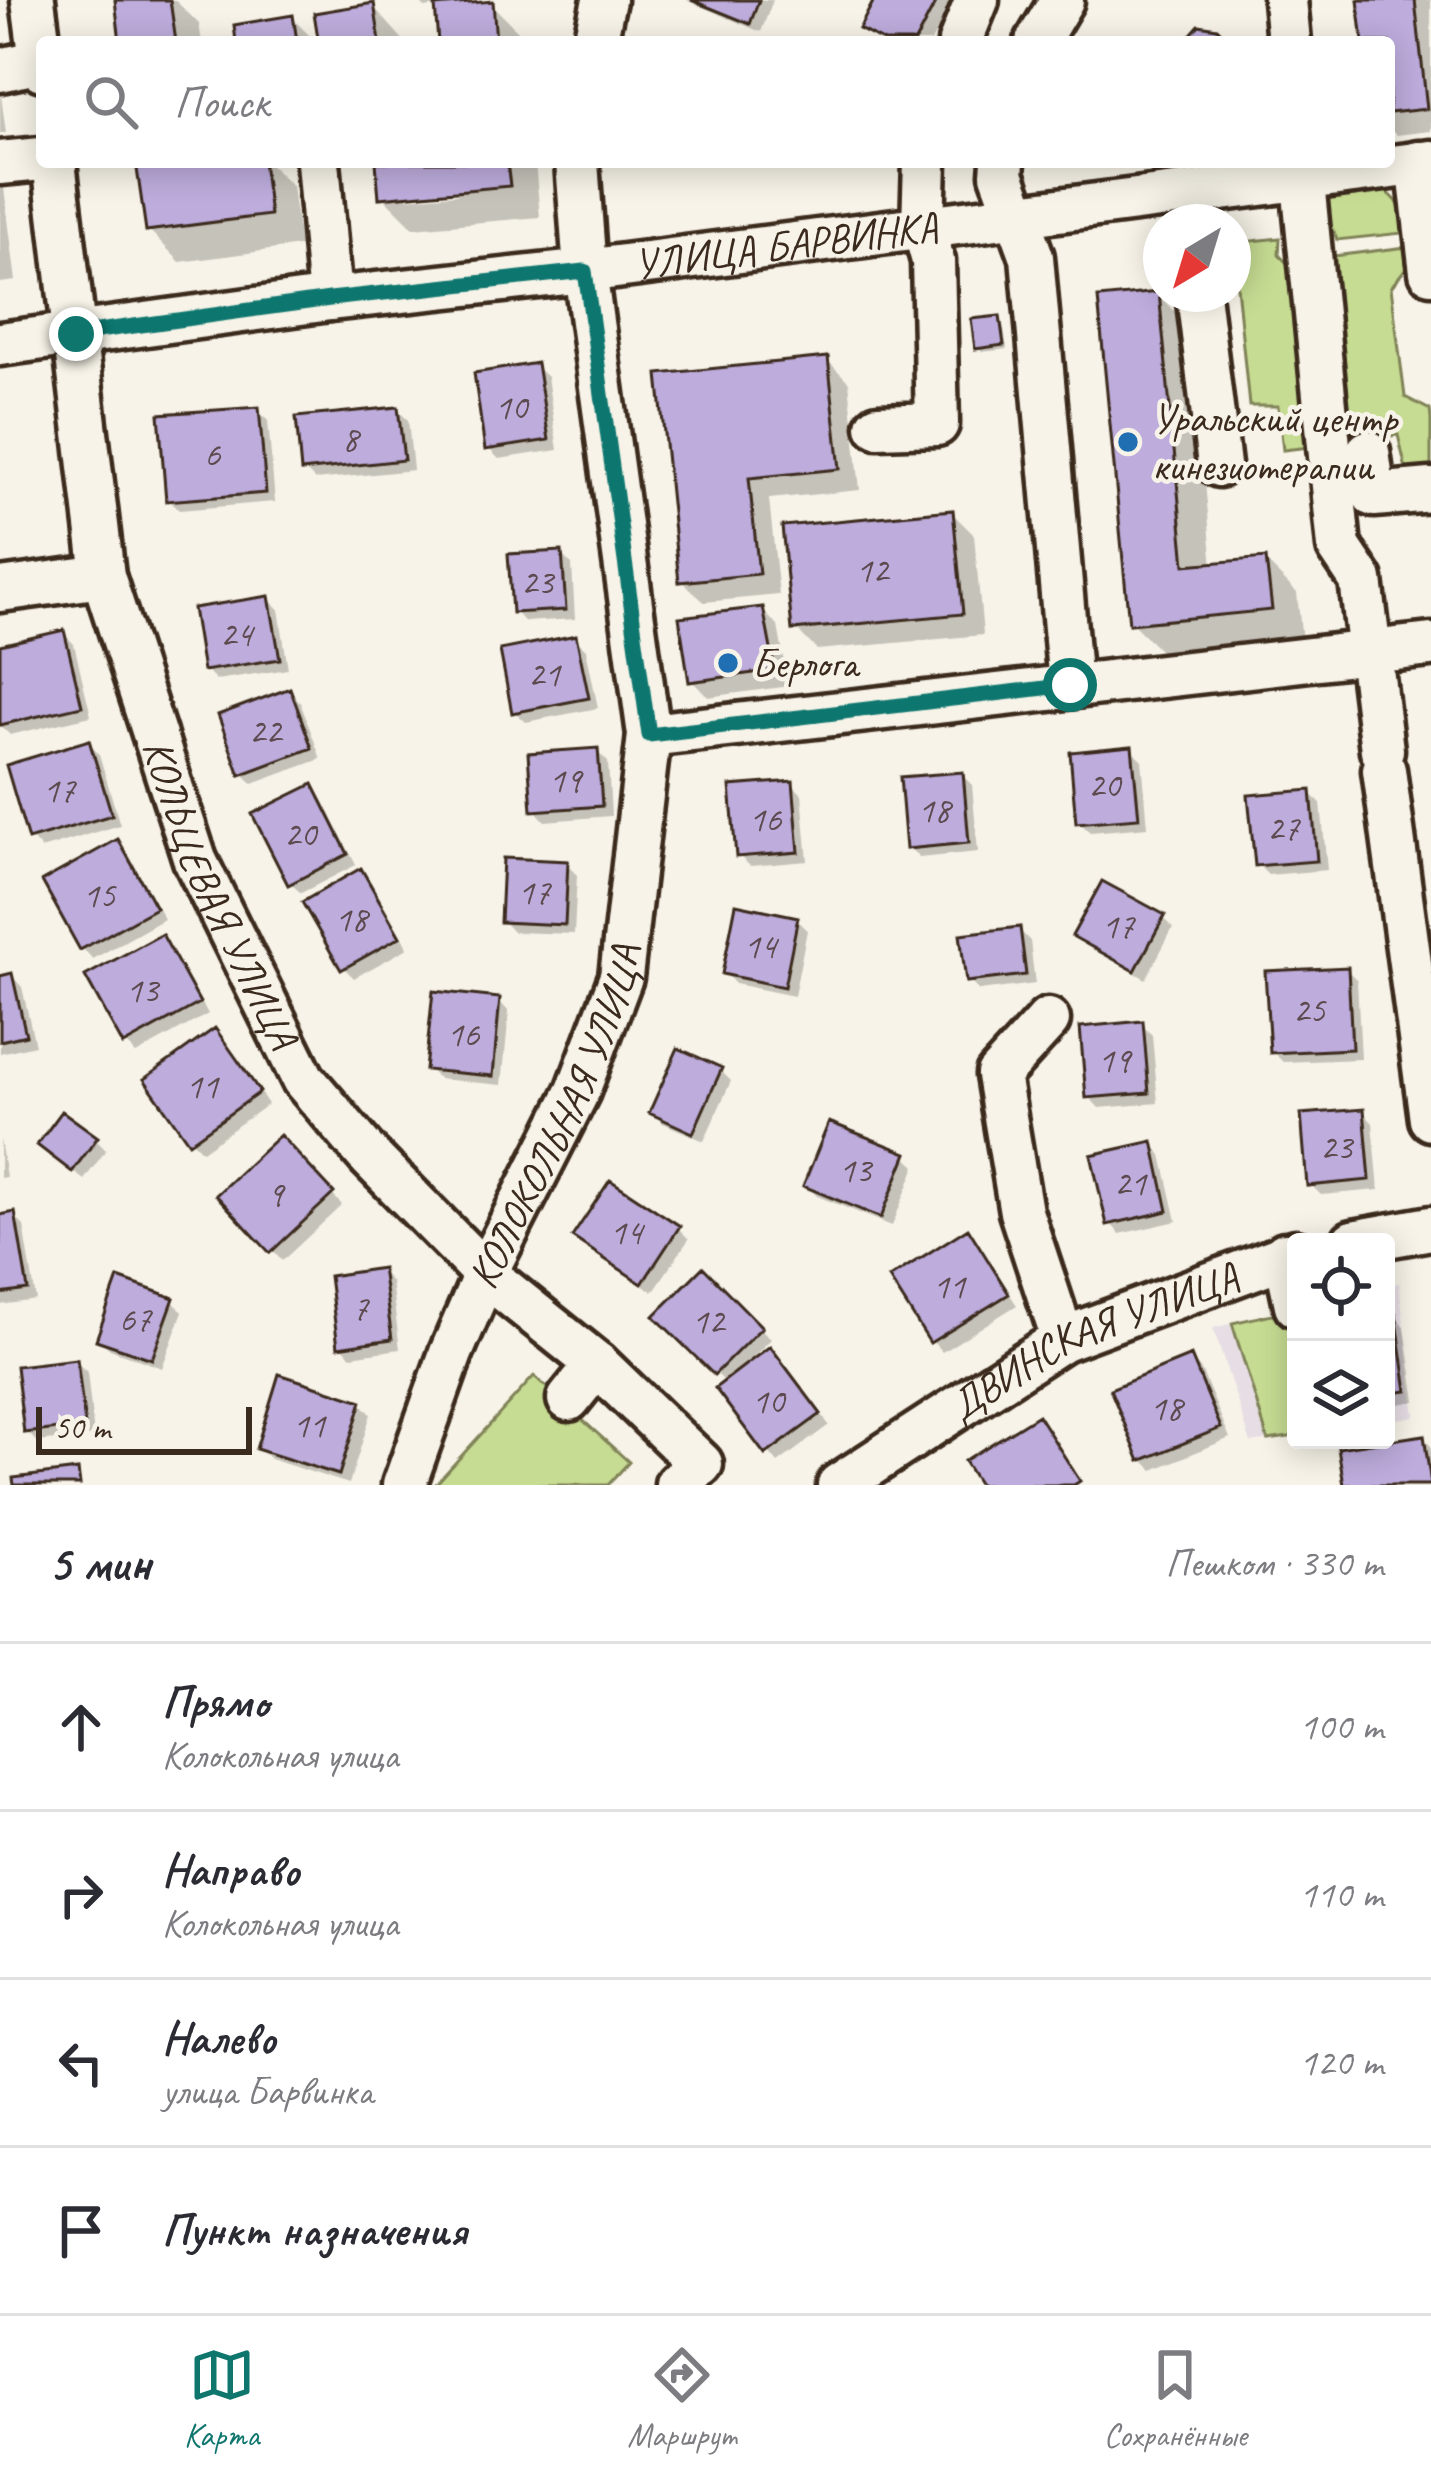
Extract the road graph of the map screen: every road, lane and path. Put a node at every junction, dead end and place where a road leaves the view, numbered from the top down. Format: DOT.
graph roads {
  1 [pos="32,0"];
  2 [pos="604,0"];
  3 [pos="977,0"];
  4 [pos="1062,0"];
  5 [pos="1286,0"];
  6 [pos="37,36"];
  7 [pos="596,36"];
  8 [pos="962,36"];
  9 [pos="1041,36"];
  10 [pos="1289,36"];
  11 [pos="36,66"];
  12 [pos="0,70"];
  13 [pos="36,160"];
  14 [pos="1425,162"];
  15 [pos="0,163"];
  16 [pos="1395,164"];
  17 [pos="55,168"];
  18 [pos="319,168"];
  19 [pos="577,168"];
  20 [pos="925,168"];
  21 [pos="1002,168"];
  22 [pos="1301,169"];
  23 [pos="1201,204"];
  24 [pos="1143,210"];
  25 [pos="1016,216"];
  26 [pos="923,225"];
  27 [pos="1430,248"];
  28 [pos="585,271"];
  29 [pos="330,299"];
  30 [pos="1200,312"];
  31 [pos="76,334"];
  32 [pos="0,344"];
  33 [pos="878,426"];
  34 [pos="1368,452"];
  35 [pos="1219,465"];
  36 [pos="1431,490"];
  37 [pos="103,576"];
  38 [pos="0,590"];
  39 [pos="1431,645"];
  40 [pos="1372,652"];
  41 [pos="1070,685"];
  42 [pos="649,735"];
  43 [pos="1048,1020"];
  44 [pos="1431,1118"];
  45 [pos="1431,1228"];
  46 [pos="1395,1234"];
  47 [pos="1287,1254"];
  48 [pos="485,1274"];
  49 [pos="1063,1339"];
  50 [pos="597,1364"];
  51 [pos="569,1399"];
  52 [pos="689,1474"];
  53 [pos="404,1485"];
  54 [pos="839,1485"];
  1 -- 6 [label="street"];
  2 -- 7 [label="street"];
  3 -- 8 [label="street"];
  4 -- 9 [label="street"];
  5 -- 10 [label="street"];
  11 -- 12 [label="street"];
  13 -- 15 [label="street"];
  14 -- 16 [label="street, УЛИЦА БАРВИНКА"];
  14 -- 27 [label="street"];
  17 -- 31 [label="street, КОЛЬЦЕВАЯ УЛИЦА"];
  18 -- 29 [label="street"];
  19 -- 28 [label="street, КОЛОКОЛЬНАЯ УЛИЦА"];
  20 -- 26 [label="street"];
  21 -- 25 [label="street"];
  22 -- 23 [label="street, УЛИЦА БАРВИНКА"];
  22 -- 40 [label="street"];
  24 -- 25 [label="street, УЛИЦА БАРВИНКА"];
  25 -- 26 [label="street, УЛИЦА БАРВИНКА"];
  25 -- 41 [label="street"];
  26 -- 28 [label="street, УЛИЦА БАРВИНКА"];
  26 -- 33 [label="street"];
  28 -- 29 [label="street, УЛИЦА БАРВИНКА"];
  28 -- 42 [label="street, КОЛОКОЛЬНАЯ УЛИЦА"];
  29 -- 31 [label="street, УЛИЦА БАРВИНКА"];
  30 -- 35 [label="street"];
  31 -- 32 [label="street, УЛИЦА БАРВИНКА"];
  31 -- 37 [label="street, КОЛЬЦЕВАЯ УЛИЦА"];
  34 -- 36 [label="street"];
  37 -- 38 [label="street"];
  37 -- 48 [label="street, КОЛЬЦЕВАЯ УЛИЦА"];
  39 -- 40 [label="street"];
  40 -- 41 [label="street"];
  40 -- 44 [label="street"];
  41 -- 42 [label="street"];
  42 -- 48 [label="street, КОЛОКОЛЬНАЯ УЛИЦА"];
  43 -- 49 [label="street"];
  45 -- 46 [label="street"];
  47 -- 49 [label="street, ДВИНСКАЯ УЛИЦА"];
  48 -- 50 [label="street, КОЛЬЦЕВАЯ УЛИЦА"];
  48 -- 53 [label="street, КОЛОКОЛЬНАЯ УЛИЦА"];
  49 -- 54 [label="street, ДВИНСКАЯ УЛИЦА"];
  50 -- 51 [label="street"];
  50 -- 52 [label="street, КОЛЬЦЕВАЯ УЛИЦА"];
}
